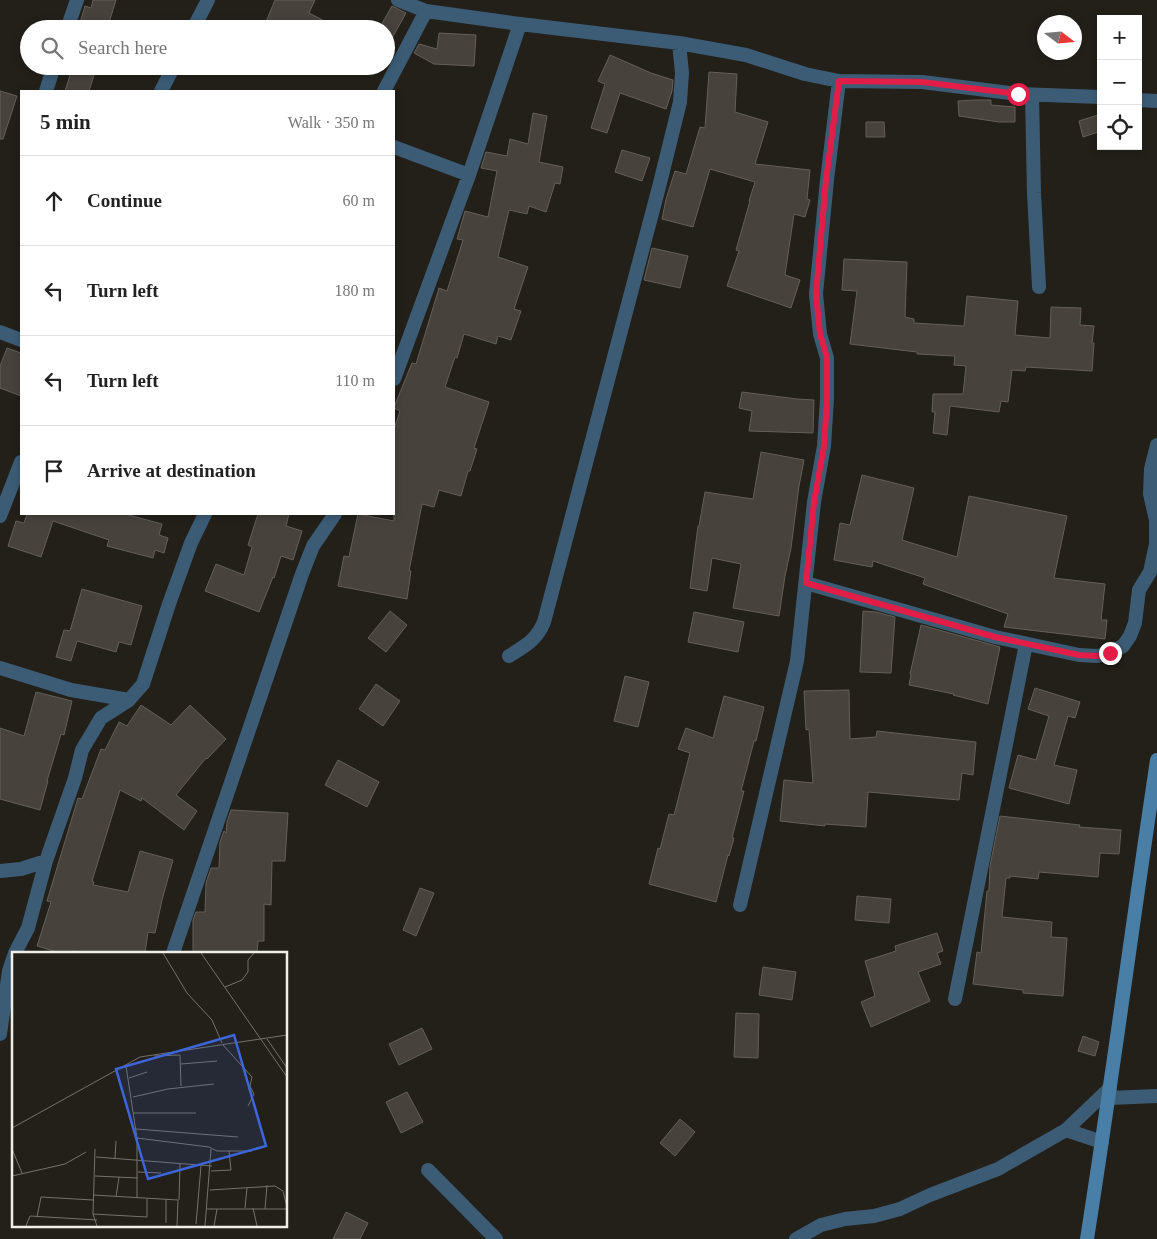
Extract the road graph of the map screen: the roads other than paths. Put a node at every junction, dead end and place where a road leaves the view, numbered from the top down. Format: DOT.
graph roads {
  1 [pos="77,0"];
  2 [pos="208,0"];
  3 [pos="398,0"];
  4 [pos="426,11"];
  5 [pos="70,20"];
  6 [pos="198,20"];
  7 [pos="520,24"];
  8 [pos="679,43"];
  9 [pos="395,70"];
  10 [pos="51,75"];
  11 [pos="169,75"];
  12 [pos="392,75"];
  13 [pos="839,81"];
  14 [pos="46,90"];
  15 [pos="162,90"];
  16 [pos="385,90"];
  17 [pos="1032,95"];
  18 [pos="1097,97"];
  19 [pos="1142,100"];
  20 [pos="1157,101"];
  21 [pos="395,147"];
  22 [pos="469,175"];
  23 [pos="1039,287"];
  24 [pos="0,332"];
  25 [pos="20,340"];
  26 [pos="395,376"];
  27 [pos="1157,445"];
  28 [pos="20,465"];
  29 [pos="205,515"];
  30 [pos="334,515"];
  31 [pos="0,516"];
  32 [pos="806,583"];
  33 [pos="1026,644"];
  34 [pos="509,656"];
  35 [pos="0,668"];
  36 [pos="130,700"];
  37 [pos="1157,760"];
  38 [pos="46,861"];
  39 [pos="0,871"];
  40 [pos="740,905"];
  41 [pos="15,952"];
  42 [pos="173,952"];
  43 [pos="12,961"];
  44 [pos="954,999"];
  45 [pos="0,1034"];
  46 [pos="1109,1093"];
  47 [pos="1157,1096"];
  48 [pos="1066,1130"];
  49 [pos="1102,1142"];
  50 [pos="428,1170"];
  51 [pos="496,1239"];
  52 [pos="796,1239"];
  53 [pos="1087,1239"];
  1 -- 5 [label="street"];
  2 -- 6 [label="street"];
  3 -- 4 [label="street"];
  4 -- 7 [label="street"];
  4 -- 9 [label="street"];
  7 -- 8 [label="street"];
  7 -- 22 [label="street"];
  8 -- 13 [label="street"];
  8 -- 34 [label="street"];
  10 -- 14 [label="street"];
  11 -- 15 [label="street"];
  12 -- 16 [label="street"];
  13 -- 17 [label="street"];
  13 -- 32 [label="street"];
  17 -- 18 [label="street"];
  17 -- 23 [label="street"];
  19 -- 20 [label="street"];
  21 -- 22 [label="street"];
  22 -- 26 [label="street"];
  24 -- 25 [label="street"];
  27 -- 33 [label="street"];
  28 -- 31 [label="street"];
  29 -- 36 [label="street"];
  30 -- 42 [label="street"];
  32 -- 33 [label="street"];
  32 -- 40 [label="street"];
  33 -- 44 [label="street"];
  35 -- 36 [label="street"];
  36 -- 38 [label="street"];
  37 -- 46 [label="main road"];
  38 -- 39 [label="street"];
  38 -- 41 [label="street"];
  43 -- 45 [label="street"];
  46 -- 47 [label="street"];
  46 -- 48 [label="street"];
  46 -- 49 [label="main road"];
  48 -- 49 [label="street"];
  48 -- 52 [label="street"];
  49 -- 53 [label="main road"];
  50 -- 51 [label="street"];
}
